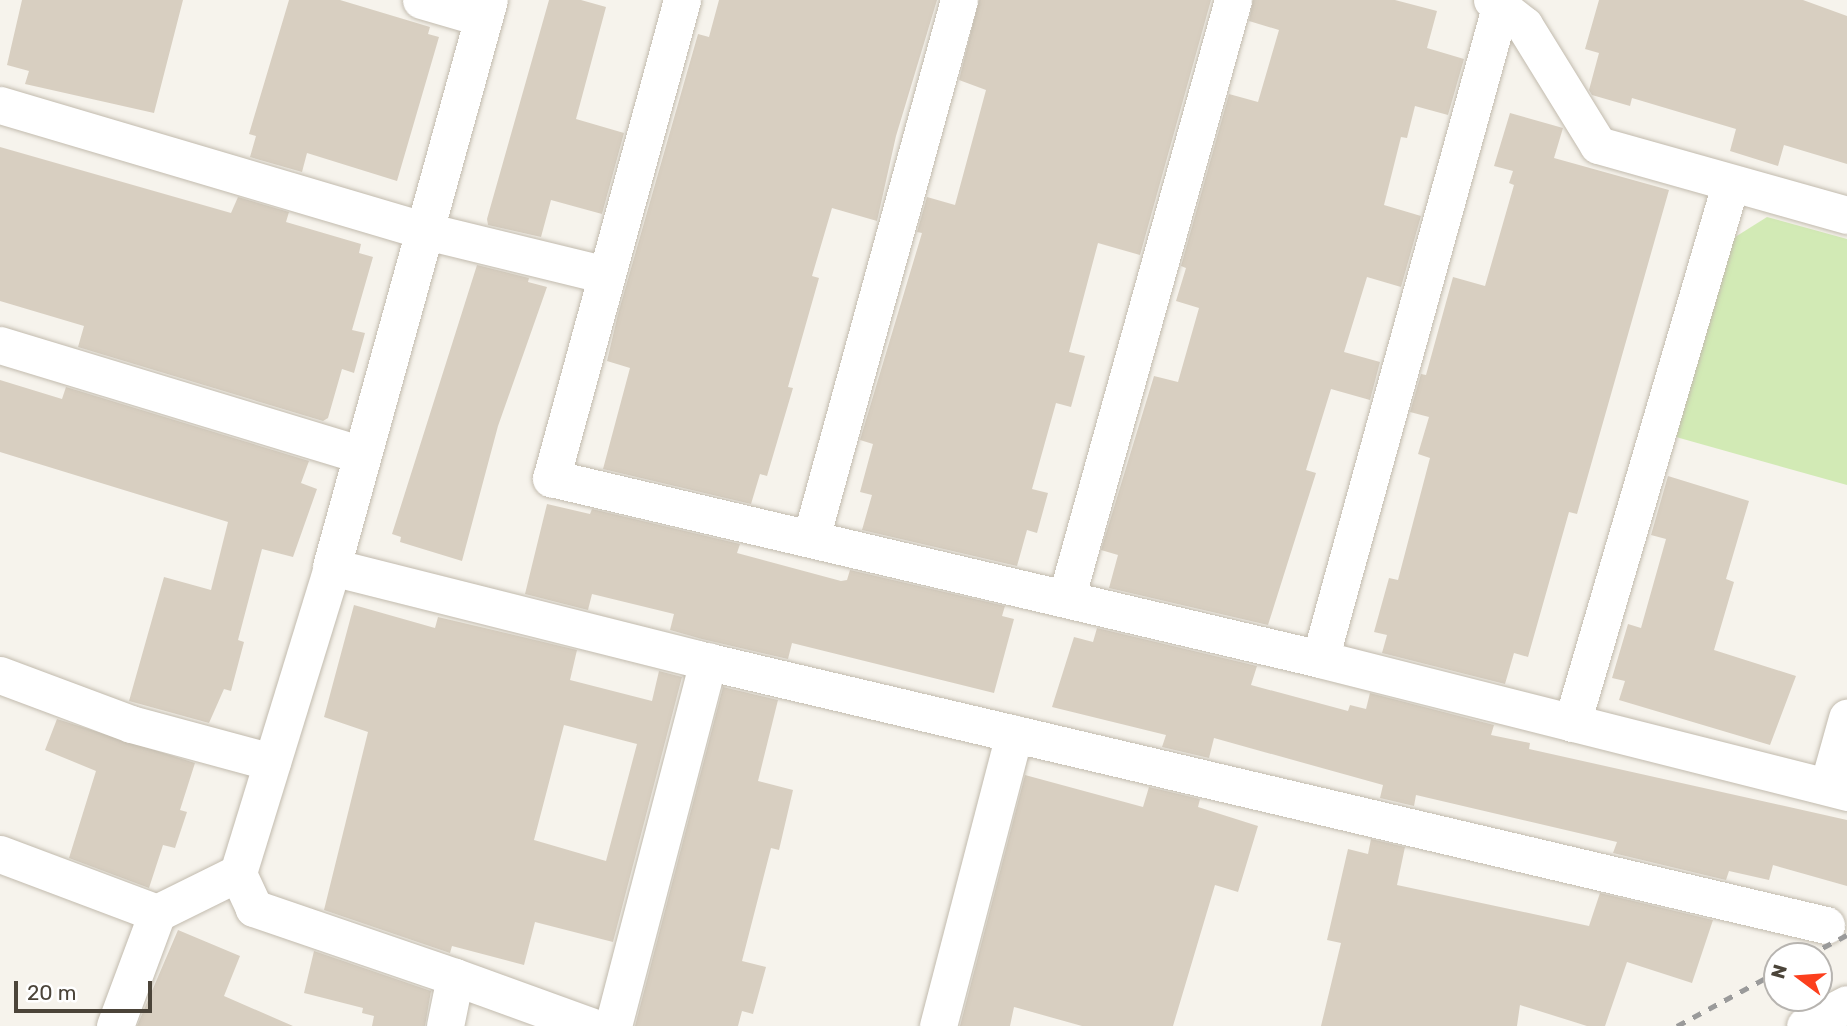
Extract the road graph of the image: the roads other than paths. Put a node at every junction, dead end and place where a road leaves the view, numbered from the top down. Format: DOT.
graph roads {
  1 [pos="421,0"];
  2 [pos="682,0"];
  3 [pos="959,0"];
  4 [pos="1233,0"];
  5 [pos="1498,1"];
  6 [pos="486,9"];
  7 [pos="0,105"];
  8 [pos="1730,185"];
  9 [pos="1847,215"];
  10 [pos="426,231"];
  11 [pos="607,275"];
  12 [pos="0,345"];
  13 [pos="362,455"];
  14 [pos="811,538"];
  15 [pos="332,567"];
  16 [pos="1066,598"];
  17 [pos="1320,659"];
  18 [pos="708,661"];
  19 [pos="0,676"];
  20 [pos="1847,718"];
  21 [pos="1572,723"];
  22 [pos="1014,734"];
  23 [pos="272,762"];
  24 [pos="1838,789"];
  25 [pos="0,854"];
  26 [pos="238,873"];
  27 [pos="156,913"];
  28 [pos="1826,925"];
  29 [pos="455,976"];
  30 [pos="1847,1004"];
  31 [pos="115,1026"];
  32 [pos="445,1026"];
  33 [pos="590,1026"];
  34 [pos="613,1026"];
  35 [pos="938,1026"];
  36 [pos="1805,1026"];
  1 -- 6 [label="street"];
  2 -- 11 [label="street"];
  3 -- 14 [label="street"];
  4 -- 16 [label="street"];
  5 -- 8 [label="street"];
  5 -- 17 [label="street"];
  6 -- 10 [label="street"];
  7 -- 10 [label="street"];
  8 -- 9 [label="street"];
  8 -- 21 [label="street"];
  10 -- 11 [label="street"];
  10 -- 13 [label="street"];
  11 -- 14 [label="street"];
  12 -- 13 [label="street"];
  13 -- 15 [label="street"];
  14 -- 16 [label="street"];
  15 -- 18 [label="street"];
  15 -- 23 [label="street"];
  16 -- 17 [label="street"];
  17 -- 21 [label="street"];
  18 -- 22 [label="street"];
  18 -- 34 [label="street"];
  19 -- 23 [label="street"];
  20 -- 24 [label="street"];
  21 -- 24 [label="street"];
  22 -- 28 [label="street"];
  22 -- 35 [label="street"];
  23 -- 26 [label="street"];
  25 -- 27 [label="street"];
  26 -- 27 [label="street"];
  26 -- 29 [label="street"];
  27 -- 31 [label="street"];
  29 -- 32 [label="street"];
  29 -- 33 [label="street"];
  30 -- 36 [label="street"];
}
